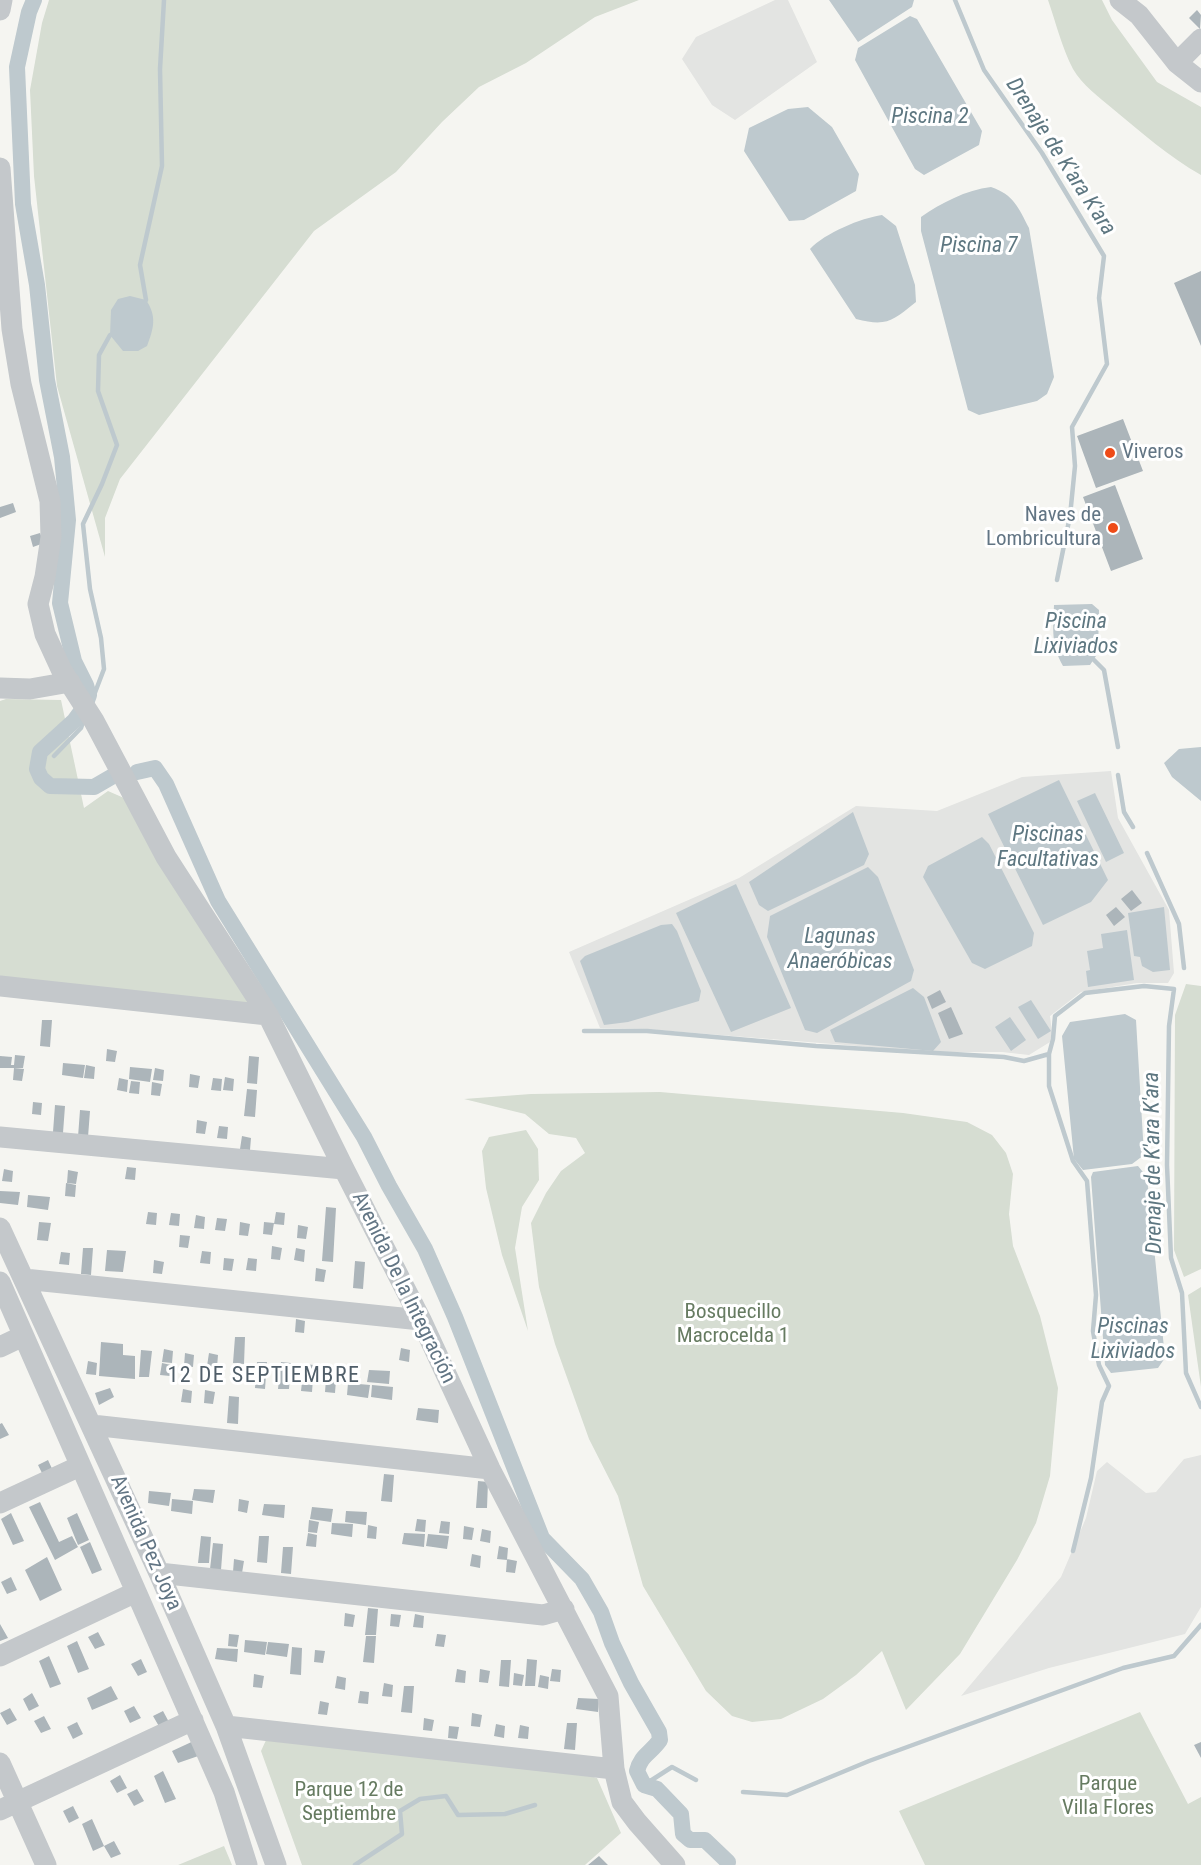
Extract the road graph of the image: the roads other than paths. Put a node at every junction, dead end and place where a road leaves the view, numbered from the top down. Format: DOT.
graph roads {
  1 [pos="2,0"];
  2 [pos="1120,0"];
  3 [pos="0,10"];
  4 [pos="1201,39"];
  5 [pos="1177,63"];
  6 [pos="1201,82"];
  7 [pos="0,168"];
  8 [pos="0,688"];
  9 [pos="73,688"];
  10 [pos="0,986"];
  11 [pos="268,1015"];
  12 [pos="0,1137"];
  13 [pos="344,1169"];
  14 [pos="0,1228"];
  15 [pos="24,1279"];
  16 [pos="0,1282"];
  17 [pos="421,1320"];
  18 [pos="23,1336"];
  19 [pos="0,1347"];
  20 [pos="92,1425"];
  21 [pos="80,1466"];
  22 [pos="490,1469"];
  23 [pos="0,1503"];
  24 [pos="159,1573"];
  25 [pos="136,1592"];
  26 [pos="564,1609"];
  27 [pos="0,1656"];
  28 [pos="193,1720"];
  29 [pos="226,1726"];
  30 [pos="0,1763"];
  31 [pos="614,1769"];
  32 [pos="8,1806"];
  33 [pos="273,1858"];
  34 [pos="247,1864"];
  35 [pos="46,1865"];
  36 [pos="675,1865"];
  1 -- 3 [label="street"];
  2 -- 5 [label="street"];
  4 -- 5 [label="street"];
  5 -- 6 [label="street"];
  7 -- 9 [label="street, Avenida De la Integración"];
  8 -- 9 [label="street"];
  9 -- 11 [label="street, Avenida De la Integración"];
  10 -- 11 [label="street"];
  11 -- 13 [label="street, Avenida De la Integración"];
  12 -- 13 [label="street"];
  13 -- 17 [label="street, Avenida De la Integración"];
  14 -- 15 [label="street, Avenida Pez Joya"];
  15 -- 17 [label="street"];
  15 -- 20 [label="street, Avenida Pez Joya"];
  16 -- 18 [label="street, Avenida Pez Joya"];
  17 -- 22 [label="street, Avenida De la Integración"];
  18 -- 19 [label="street"];
  18 -- 21 [label="street, Avenida Pez Joya"];
  20 -- 22 [label="street"];
  20 -- 24 [label="street, Avenida Pez Joya"];
  21 -- 23 [label="street"];
  21 -- 25 [label="street, Avenida Pez Joya"];
  22 -- 26 [label="street, Avenida De la Integración"];
  24 -- 26 [label="street"];
  24 -- 29 [label="street, Avenida Pez Joya"];
  25 -- 27 [label="street"];
  25 -- 28 [label="street, Avenida Pez Joya"];
  26 -- 31 [label="street, Avenida De la Integración"];
  28 -- 32 [label="street"];
  28 -- 34 [label="street, Avenida Pez Joya"];
  29 -- 31 [label="street"];
  29 -- 33 [label="street, Avenida Pez Joya"];
  30 -- 32 [label="street"];
  31 -- 36 [label="street, Avenida De la Integración"];
  32 -- 35 [label="street"];
}
